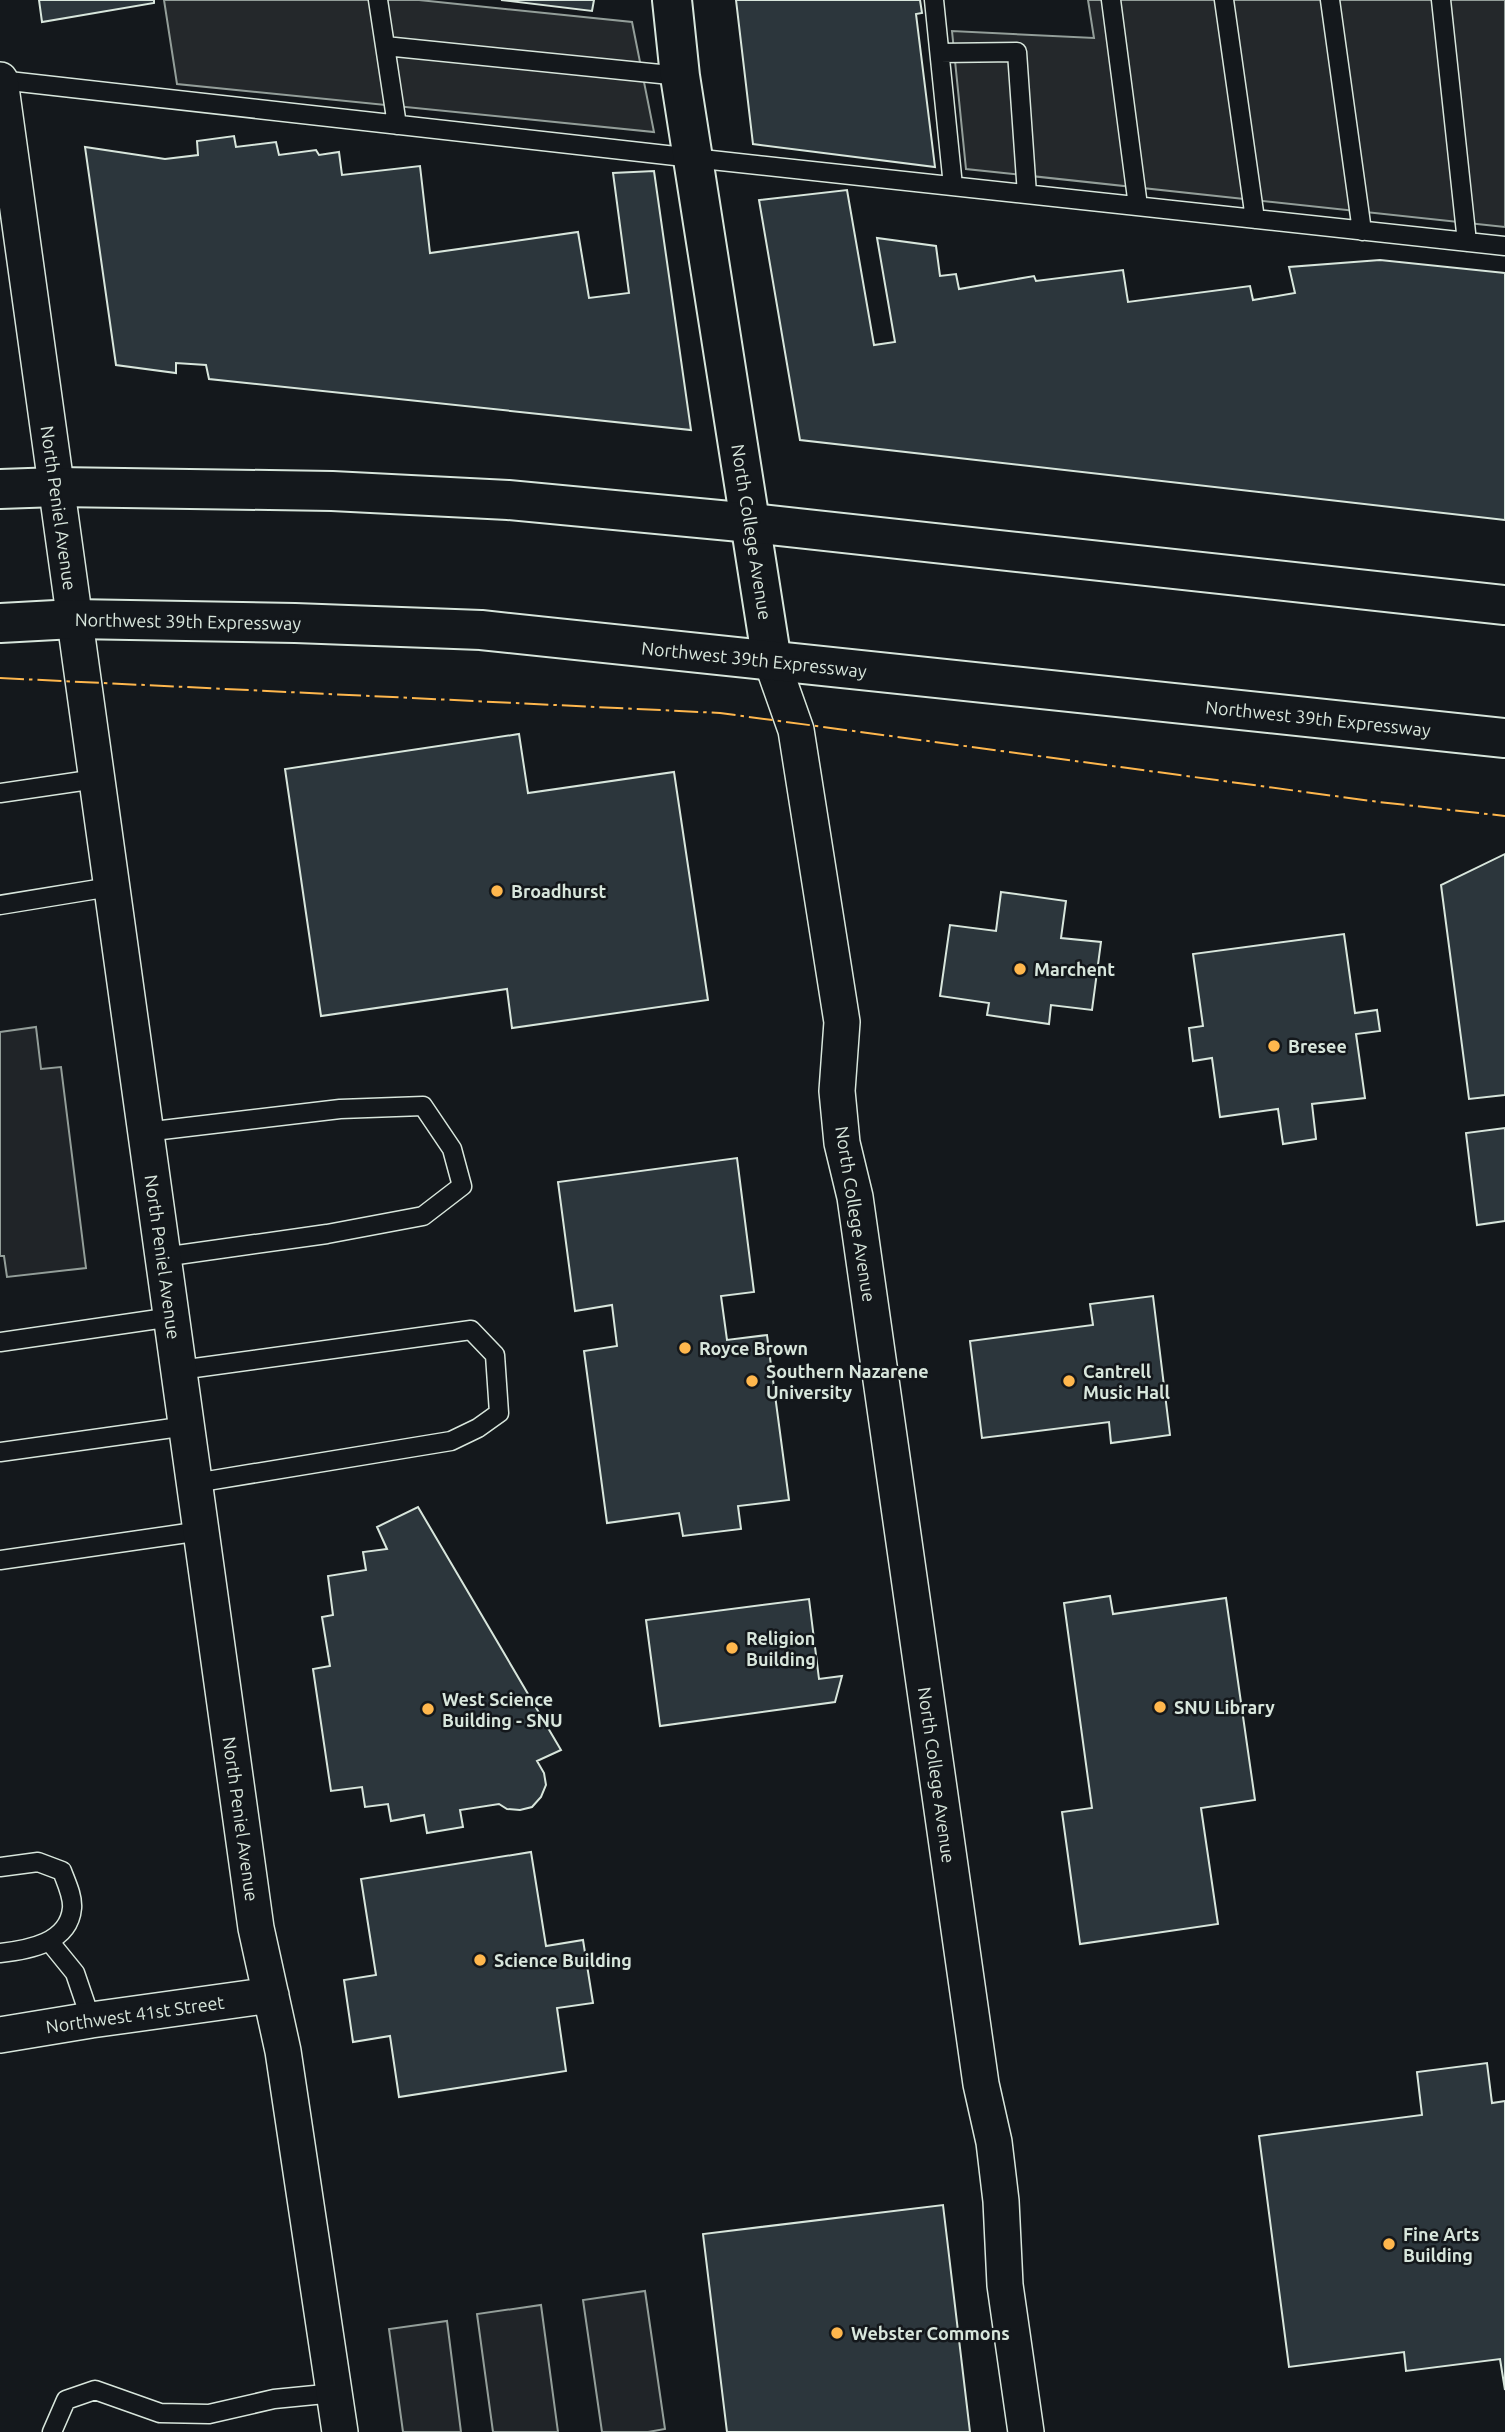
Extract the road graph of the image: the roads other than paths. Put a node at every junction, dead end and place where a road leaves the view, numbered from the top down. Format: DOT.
graph roads {
  1 [pos="378,0"];
  2 [pos="672,0"];
  3 [pos="934,0"];
  4 [pos="1111,0"];
  5 [pos="1224,0"];
  6 [pos="1330,0"];
  7 [pos="1441,0"];
  8 [pos="385,46"];
  9 [pos="940,54"];
  10 [pos="680,76"];
  11 [pos="0,80"];
  12 [pos="397,125"];
  13 [pos="693,158"];
  14 [pos="953,186"];
  15 [pos="1027,194"];
  16 [pos="1138,206"];
  17 [pos="1255,219"];
  18 [pos="1362,231"];
  19 [pos="1467,242"];
  20 [pos="1505,246"];
  21 [pos="57,487"];
  22 [pos="0,489"];
  23 [pos="751,523"];
  24 [pos="1505,606"];
  25 [pos="74,619"];
  26 [pos="0,623"];
  27 [pos="772,662"];
  28 [pos="1505,738"];
  29 [pos="96,779"];
  30 [pos="0,793"];
  31 [pos="110,887"];
  32 [pos="0,905"];
  33 [pos="145,1132"];
  34 [pos="163,1257"];
  35 [pos="172,1317"];
  36 [pos="0,1342"];
  37 [pos="180,1370"];
  38 [pos="187,1426"];
  39 [pos="0,1452"];
  40 [pos="195,1483"];
  41 [pos="201,1531"];
  42 [pos="0,1560"];
  43 [pos="0,1867"];
  44 [pos="49,1941"];
  45 [pos="0,1953"];
  46 [pos="271,1995"];
  47 [pos="91,2020"];
  48 [pos="0,2035"];
  49 [pos="335,2393"];
  50 [pos="52,2432"];
  51 [pos="340,2432"];
  52 [pos="1026,2432"];
  1 -- 8 [label="lane"];
  2 -- 10 [label="main road, North College Avenue"];
  3 -- 9 [label="lane"];
  4 -- 16 [label="lane"];
  5 -- 17 [label="lane"];
  6 -- 18 [label="lane"];
  7 -- 19 [label="lane"];
  8 -- 10 [label="lane"];
  8 -- 12 [label="lane"];
  9 -- 14 [label="lane"];
  9 -- 15 [label="lane"];
  10 -- 13 [label="main road, North College Avenue"];
  11 -- 12 [label="lane"];
  11 -- 21 [label="street, North Peniel Avenue"];
  12 -- 13 [label="lane"];
  13 -- 14 [label="lane"];
  13 -- 23 [label="main road, North College Avenue"];
  14 -- 15 [label="lane"];
  15 -- 16 [label="lane"];
  16 -- 17 [label="lane"];
  17 -- 18 [label="lane"];
  18 -- 19 [label="lane"];
  19 -- 20 [label="lane"];
  21 -- 22 [label="main road"];
  21 -- 23 [label="main road"];
  21 -- 25 [label="street, North Peniel Avenue"];
  23 -- 24 [label="main road"];
  23 -- 27 [label="main road, North College Avenue"];
  25 -- 26 [label="main road, Northwest 39th Expressway"];
  25 -- 27 [label="main road, Northwest 39th Expressway"];
  25 -- 29 [label="street, North Peniel Avenue"];
  27 -- 28 [label="main road, Northwest 39th Expressway"];
  27 -- 52 [label="street, North College Avenue"];
  29 -- 30 [label="lane"];
  29 -- 31 [label="street, North Peniel Avenue"];
  31 -- 32 [label="lane"];
  31 -- 33 [label="street, North Peniel Avenue"];
  33 -- 34 [label="street, North Peniel Avenue"];
  33 -- 34 [label="lane"];
  34 -- 35 [label="street, North Peniel Avenue"];
  35 -- 36 [label="lane"];
  35 -- 37 [label="street, North Peniel Avenue"];
  37 -- 38 [label="street, North Peniel Avenue"];
  37 -- 40 [label="lane"];
  38 -- 39 [label="lane"];
  38 -- 40 [label="street, North Peniel Avenue"];
  40 -- 41 [label="street, North Peniel Avenue"];
  41 -- 42 [label="lane"];
  41 -- 46 [label="street, North Peniel Avenue"];
  43 -- 44 [label="lane"];
  44 -- 45 [label="lane"];
  44 -- 47 [label="lane"];
  46 -- 47 [label="street, Northwest 41st Street"];
  46 -- 49 [label="street, North Peniel Avenue"];
  47 -- 48 [label="street, Northwest 41st Street"];
  49 -- 50 [label="lane"];
  49 -- 51 [label="street, North Peniel Avenue"];
}
